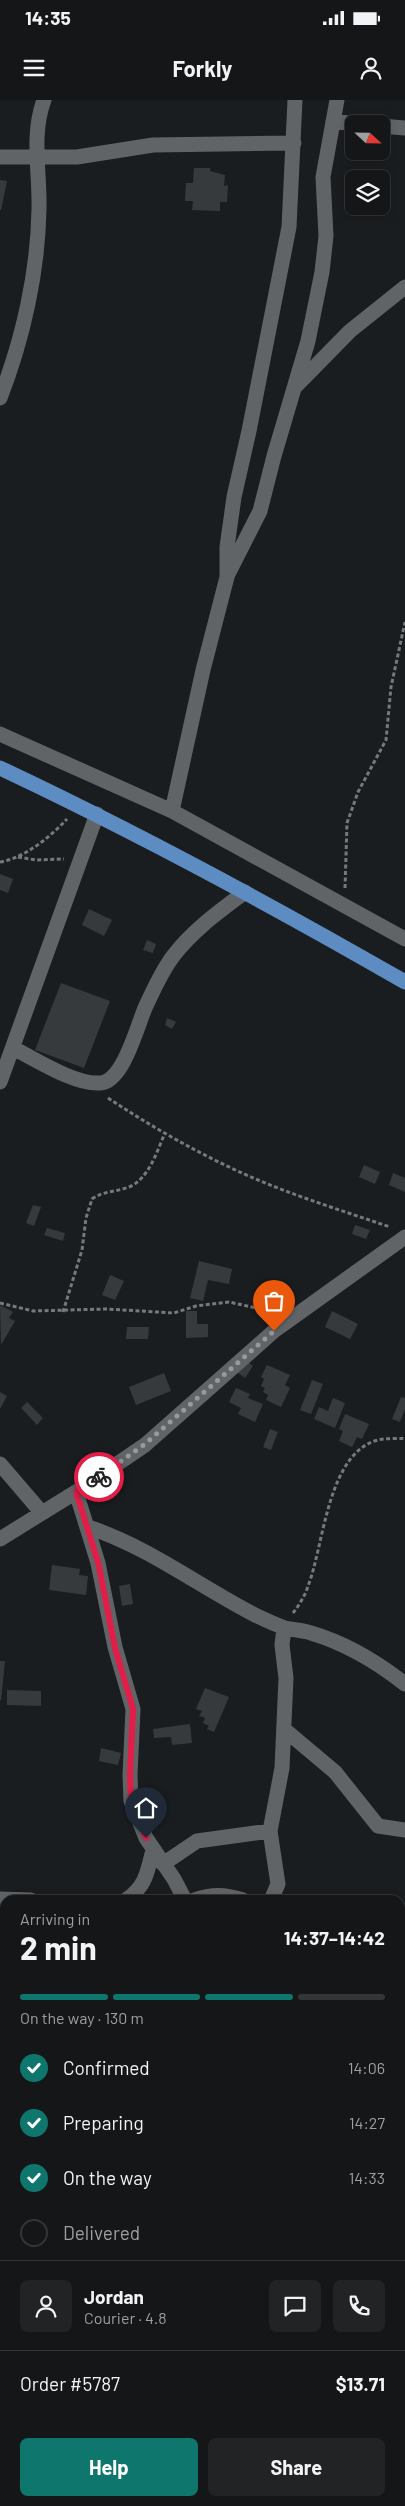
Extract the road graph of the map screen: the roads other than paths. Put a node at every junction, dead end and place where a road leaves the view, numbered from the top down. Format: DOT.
graph roads {
  1 [pos="44,100"];
  2 [pos="295,100"];
  3 [pos="337,100"];
  4 [pos="333,122"];
  5 [pos="345,123"];
  6 [pos="390,127"];
  7 [pos="405,128"];
  8 [pos="294,143"];
  9 [pos="0,157"];
  10 [pos="37,158"];
  11 [pos="405,287"];
  12 [pos="294,388"];
  13 [pos="0,398"];
  14 [pos="226,577"];
  15 [pos="0,734"];
  16 [pos="0,768"];
  17 [pos="172,811"];
  18 [pos="97,814"];
  19 [pos="245,892"];
  20 [pos="405,939"];
  21 [pos="405,982"];
  22 [pos="13,1048"];
  23 [pos="0,1082"];
  24 [pos="401,1233"];
  25 [pos="0,1464"];
  26 [pos="76,1492"];
  27 [pos="42,1513"];
  28 [pos="88,1527"];
  29 [pos="0,1539"];
  30 [pos="284,1628"];
  31 [pos="405,1684"];
  32 [pos="285,1730"];
  33 [pos="405,1830"];
  34 [pos="270,1831"];
  35 [pos="153,1850"];
  36 [pos="163,1864"];
  37 [pos="133,1895"];
  38 [pos="182,1895"];
  39 [pos="209,1895"];
  40 [pos="226,1895"];
  41 [pos="273,1895"];
  1 -- 10 [label="street"];
  2 -- 8 [label="street"];
  3 -- 4 [label="street"];
  4 -- 5 [label="street"];
  4 -- 12 [label="street"];
  6 -- 7 [label="street"];
  8 -- 10 [label="street"];
  8 -- 14 [label="street"];
  9 -- 10 [label="street"];
  10 -- 13 [label="street"];
  11 -- 12 [label="street"];
  12 -- 14 [label="street"];
  14 -- 17 [label="street"];
  15 -- 17 [label="street"];
  16 -- 18 [label="main road"];
  17 -- 20 [label="street"];
  18 -- 19 [label="main road"];
  18 -- 22 [label="street"];
  19 -- 21 [label="main road"];
  19 -- 22 [label="street"];
  22 -- 23 [label="street"];
  24 -- 26 [label="street"];
  25 -- 27 [label="street"];
  26 -- 27 [label="street"];
  26 -- 28 [label="street"];
  27 -- 29 [label="street"];
  28 -- 30 [label="street"];
  28 -- 35 [label="street"];
  30 -- 31 [label="street"];
  30 -- 32 [label="street"];
  32 -- 33 [label="street"];
  32 -- 34 [label="street"];
  34 -- 36 [label="street"];
  34 -- 41 [label="street"];
  35 -- 36 [label="street"];
  35 -- 37 [label="street"];
  36 -- 38 [label="street"];
  39 -- 40 [label="street"];
}
